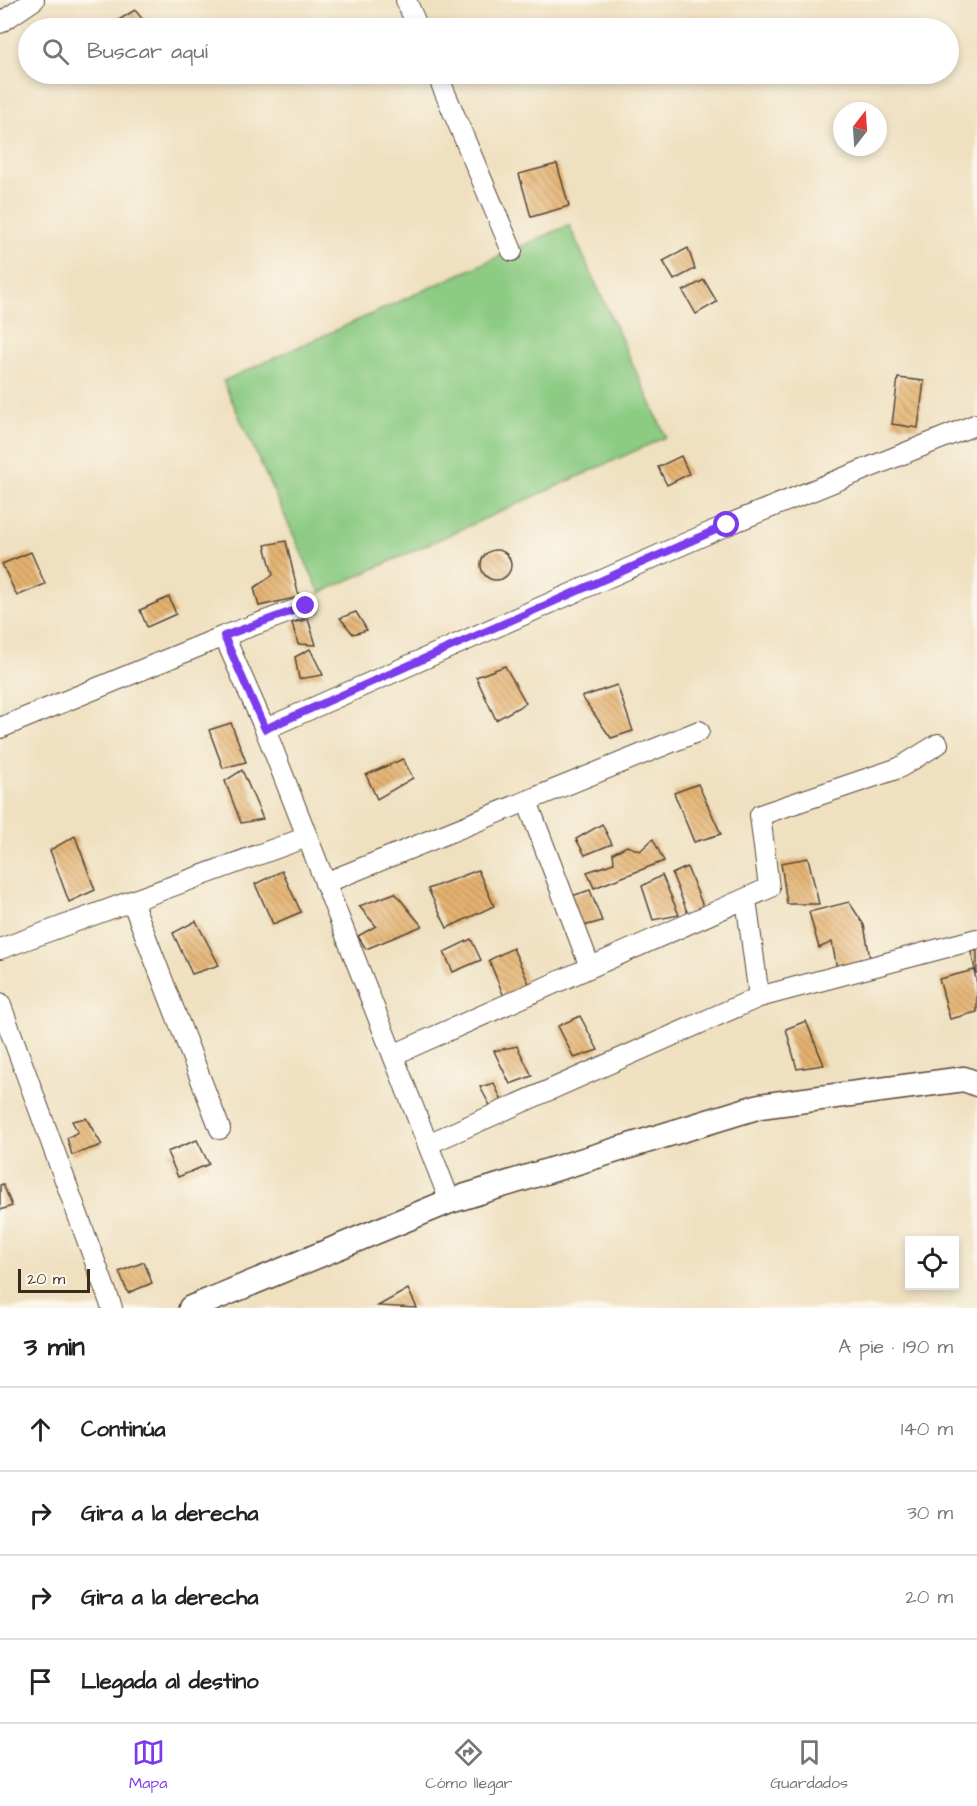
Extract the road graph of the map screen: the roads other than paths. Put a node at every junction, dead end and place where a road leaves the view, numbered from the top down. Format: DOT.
graph roads {
  1 [pos="34,0"];
  2 [pos="406,0"];
  3 [pos="414,18"];
  4 [pos="0,22"];
  5 [pos="441,84"];
  6 [pos="512,251"];
  7 [pos="977,424"];
  8 [pos="306,606"];
  9 [pos="224,636"];
  10 [pos="0,728"];
  11 [pos="265,729"];
  12 [pos="699,731"];
  13 [pos="938,744"];
  14 [pos="527,801"];
  15 [pos="307,837"];
  16 [pos="325,883"];
  17 [pos="746,899"];
  18 [pos="132,901"];
  19 [pos="977,939"];
  20 [pos="0,949"];
  21 [pos="591,968"];
  22 [pos="759,997"];
  23 [pos="0,1003"];
  24 [pos="393,1055"];
  25 [pos="973,1079"];
  26 [pos="220,1129"];
  27 [pos="428,1144"];
  28 [pos="450,1201"];
  29 [pos="112,1308"];
  30 [pos="191,1308"];
  1 -- 4 [label="street"];
  2 -- 3 [label="street"];
  5 -- 6 [label="street"];
  7 -- 11 [label="street"];
  8 -- 9 [label="street"];
  9 -- 10 [label="street"];
  9 -- 11 [label="street"];
  11 -- 15 [label="street"];
  12 -- 14 [label="street"];
  13 -- 17 [label="street"];
  14 -- 16 [label="street"];
  14 -- 21 [label="street"];
  15 -- 16 [label="street"];
  15 -- 18 [label="street"];
  16 -- 24 [label="street"];
  17 -- 21 [label="street"];
  17 -- 22 [label="street"];
  18 -- 20 [label="street"];
  18 -- 26 [label="street"];
  19 -- 22 [label="street"];
  21 -- 24 [label="street"];
  22 -- 27 [label="street"];
  23 -- 29 [label="street"];
  24 -- 27 [label="street"];
  25 -- 28 [label="street"];
  27 -- 28 [label="street"];
  28 -- 30 [label="street"];
}
